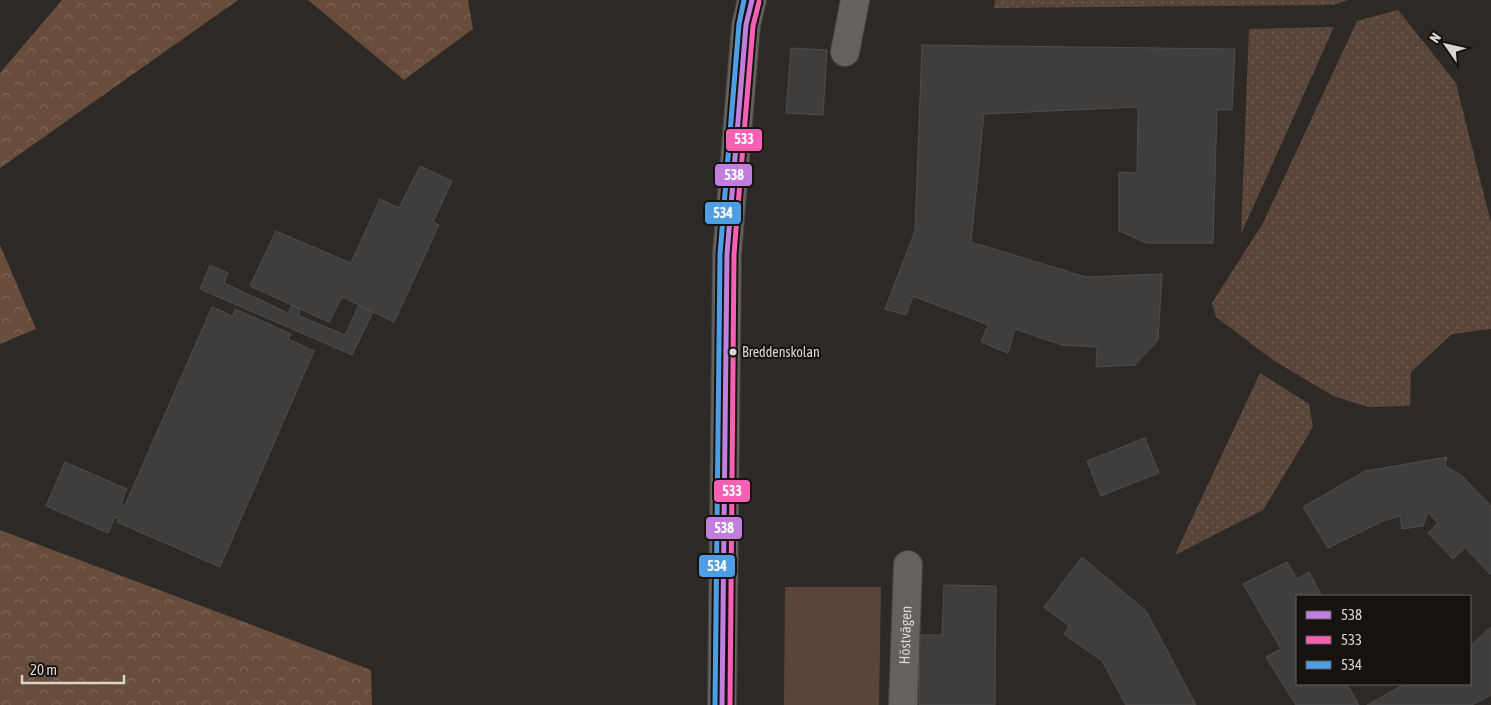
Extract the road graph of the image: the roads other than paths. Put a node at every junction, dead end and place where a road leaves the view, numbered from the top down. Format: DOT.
graph roads {
  1 [pos="752,0"];
  2 [pos="855,0"];
  3 [pos="845,52"];
  4 [pos="908,565"];
  5 [pos="722,705"];
  6 [pos="903,705"];
  1 -- 5 [label="street"];
  2 -- 3 [label="street"];
  4 -- 6 [label="street, Höstvägen"];
}
